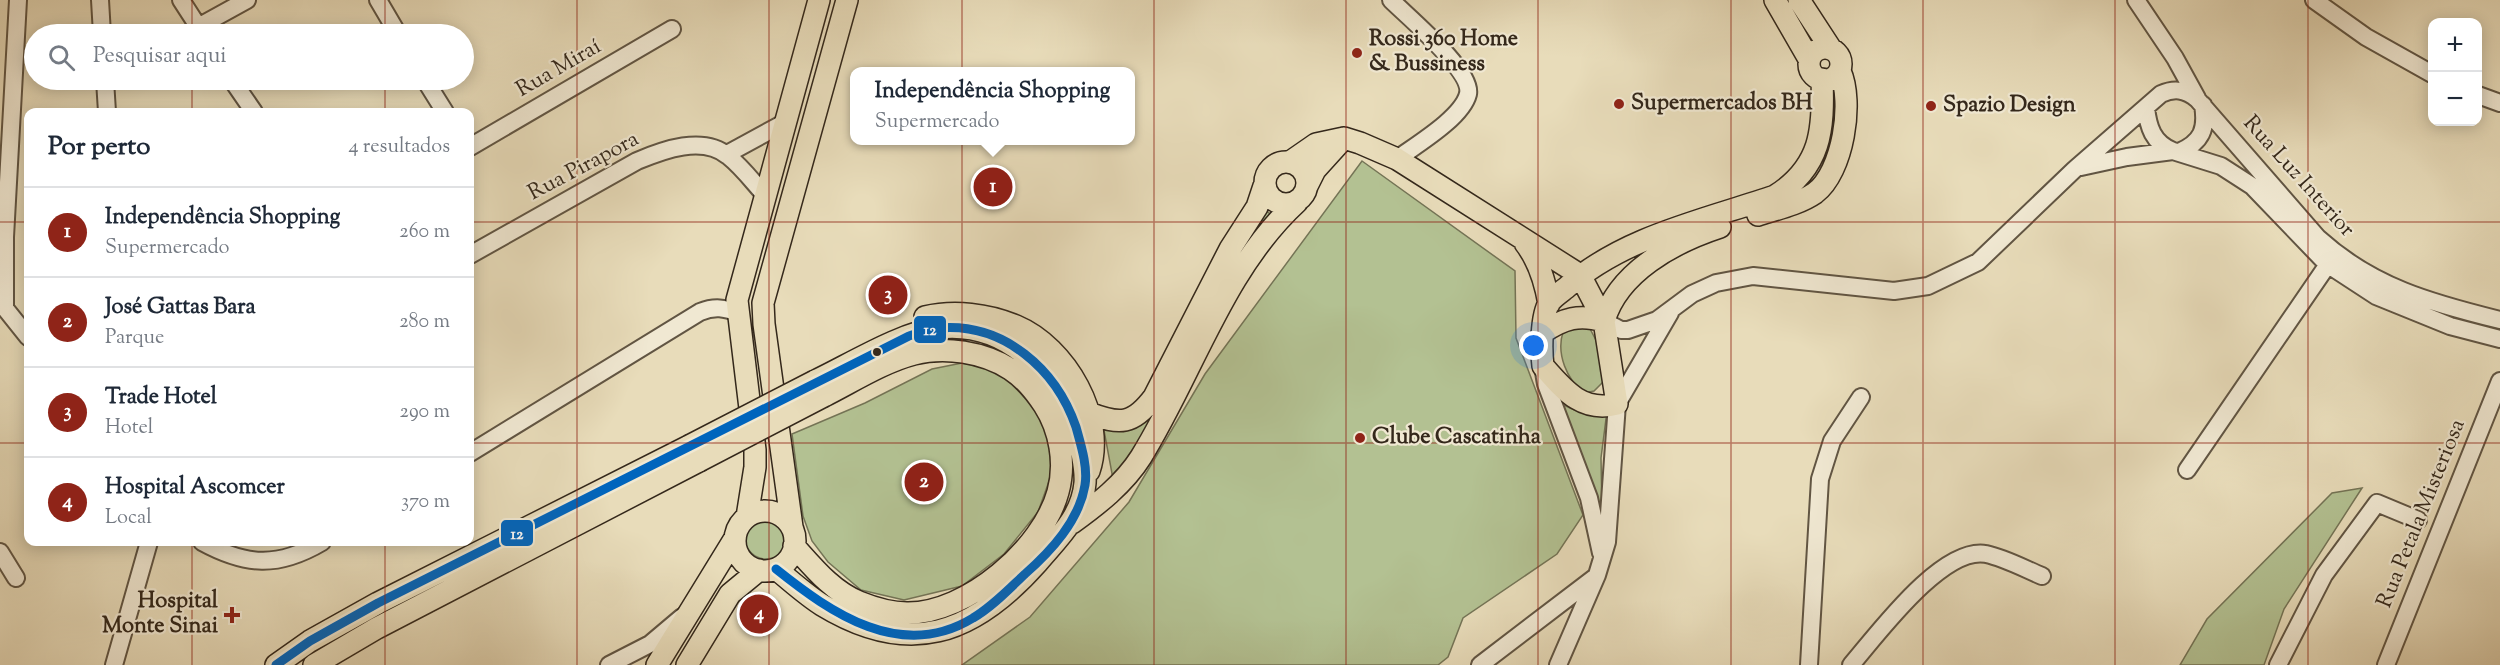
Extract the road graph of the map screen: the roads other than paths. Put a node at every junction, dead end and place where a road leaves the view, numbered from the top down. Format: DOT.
graph roads {
  1 [pos="18,0"];
  2 [pos="100,0"];
  3 [pos="181,0"];
  4 [pos="247,0"];
  5 [pos="378,0"];
  6 [pos="819,0"];
  7 [pos="847,0"];
  8 [pos="1391,0"];
  9 [pos="1775,0"];
  10 [pos="1799,0"];
  11 [pos="2136,0"];
  12 [pos="2314,0"];
  13 [pos="101,24"];
  14 [pos="196,24"];
  15 [pos="211,24"];
  16 [pos="392,24"];
  17 [pos="672,29"];
  18 [pos="1831,49"];
  19 [pos="2175,58"];
  20 [pos="1809,59"];
  21 [pos="2429,72"];
  22 [pos="1831,75"];
  23 [pos="106,90"];
  24 [pos="239,90"];
  25 [pos="431,90"];
  26 [pos="2160,94"];
  27 [pos="2482,96"];
  28 [pos="2200,102"];
  29 [pos="2500,103"];
  30 [pos="2146,107"];
  31 [pos="107,108"];
  32 [pos="251,108"];
  33 [pos="442,108"];
  34 [pos="784,123"];
  35 [pos="1344,138"];
  36 [pos="474,145"];
  37 [pos="2176,151"];
  38 [pos="727,154"];
  39 [pos="1397,159"];
  40 [pos="1290,162"];
  41 [pos="2075,169"];
  42 [pos="1264,186"];
  43 [pos="1302,194"];
  44 [pos="764,195"];
  45 [pos="1524,242"];
  46 [pos="474,253"];
  47 [pos="1613,255"];
  48 [pos="1550,256"];
  49 [pos="2331,259"];
  50 [pos="1580,275"];
  51 [pos="1549,304"];
  52 [pos="2,305"];
  53 [pos="739,313"];
  54 [pos="1670,313"];
  55 [pos="2500,320"];
  56 [pos="1604,321"];
  57 [pos="24,332"];
  58 [pos="1542,333"];
  59 [pos="2500,339"];
  60 [pos="1543,366"];
  61 [pos="838,370"];
  62 [pos="2500,381"];
  63 [pos="819,389"];
  64 [pos="1861,397"];
  65 [pos="1617,404"];
  66 [pos="1089,412"];
  67 [pos="474,451"];
  68 [pos="694,453"];
  69 [pos="2187,470"];
  70 [pos="1085,483"];
  71 [pos="747,517"];
  72 [pos="2418,520"];
  73 [pos="1070,525"];
  74 [pos="793,537"];
  75 [pos="735,538"];
  76 [pos="148,546"];
  77 [pos="211,546"];
  78 [pos="314,546"];
  79 [pos="0,552"];
  80 [pos="1599,567"];
  81 [pos="767,569"];
  82 [pos="2042,576"];
  83 [pos="16,578"];
  84 [pos="687,612"];
  85 [pos="114,665"];
  86 [pos="276,665"];
  87 [pos="314,665"];
  88 [pos="609,665"];
  89 [pos="657,665"];
  90 [pos="687,665"];
  91 [pos="1480,665"];
  92 [pos="1558,665"];
  93 [pos="1809,665"];
  94 [pos="1851,665"];
  95 [pos="2278,665"];
  96 [pos="2386,665"];
  1 -- 52 [label="street"];
  2 -- 13 [label="street"];
  3 -- 14 [label="street"];
  4 -- 15 [label="street"];
  5 -- 16 [label="street"];
  6 -- 34 [label="main road"];
  7 -- 74 [label="main road"];
  8 -- 39 [label="street"];
  9 -- 20 [label="main road"];
  10 -- 18 [label="main road"];
  11 -- 19 [label="street, Rua Luz Interior"];
  12 -- 21 [label="street"];
  17 -- 36 [label="street, Rua Miraí"];
  18 -- 20 [label="main road"];
  18 -- 22 [label="main road"];
  19 -- 26 [label="street"];
  19 -- 28 [label="street, Rua Luz Interior"];
  20 -- 22 [label="main road"];
  22 -- 47 [label="main road"];
  22 -- 56 [label="main road"];
  23 -- 31 [label="street"];
  24 -- 32 [label="street"];
  25 -- 33 [label="street"];
  26 -- 28 [label="street"];
  26 -- 30 [label="street"];
  27 -- 29 [label="street"];
  28 -- 37 [label="street"];
  28 -- 49 [label="street, Rua Luz Interior"];
  30 -- 37 [label="street"];
  30 -- 41 [label="street"];
  34 -- 38 [label="street"];
  34 -- 44 [label="main road"];
  35 -- 39 [label="main road"];
  35 -- 40 [label="main road"];
  35 -- 43 [label="main road"];
  37 -- 41 [label="street"];
  37 -- 49 [label="street, Rua Luz Interior"];
  38 -- 44 [label="street"];
  38 -- 46 [label="street, Rua Pirapora"];
  39 -- 45 [label="main road"];
  40 -- 42 [label="main road"];
  40 -- 43 [label="main road"];
  41 -- 54 [label="street"];
  42 -- 43 [label="main road"];
  42 -- 66 [label="main road"];
  43 -- 73 [label="main road"];
  44 -- 53 [label="main road"];
  45 -- 48 [label="main road"];
  45 -- 51 [label="main road"];
  47 -- 48 [label="main road"];
  47 -- 50 [label="main road"];
  48 -- 50 [label="main road"];
  49 -- 55 [label="street, Rua Luz Interior"];
  49 -- 59 [label="street, Rua Luz Interior"];
  49 -- 69 [label="street"];
  50 -- 51 [label="main road"];
  50 -- 56 [label="main road"];
  51 -- 58 [label="main road"];
  52 -- 57 [label="street"];
  53 -- 67 [label="street"];
  53 -- 71 [label="main road"];
  54 -- 56 [label="street"];
  54 -- 65 [label="street"];
  56 -- 58 [label="main road"];
  56 -- 65 [label="main road"];
  58 -- 60 [label="main road"];
  60 -- 65 [label="main road"];
  60 -- 80 [label="street"];
  61 -- 63 [label="main road"];
  61 -- 66 [label="main road"];
  61 -- 70 [label="main road"];
  62 -- 96 [label="street, Rua Petala Misteriosa"];
  63 -- 68 [label="main road, bridge"];
  63 -- 74 [label="main road"];
  64 -- 93 [label="street"];
  65 -- 80 [label="street"];
  66 -- 70 [label="main road"];
  68 -- 86 [label="main road"];
  68 -- 87 [label="main road"];
  70 -- 73 [label="main road"];
  71 -- 74 [label="main road"];
  71 -- 75 [label="main road"];
  72 -- 95 [label="street"];
  73 -- 81 [label="main road"];
  74 -- 81 [label="main road"];
  75 -- 81 [label="main road"];
  75 -- 84 [label="main road"];
  76 -- 85 [label="street"];
  77 -- 78 [label="street"];
  79 -- 83 [label="street"];
  80 -- 91 [label="street"];
  80 -- 92 [label="street"];
  81 -- 90 [label="main road"];
  82 -- 94 [label="street"];
  84 -- 88 [label="street"];
  84 -- 89 [label="main road"];
}
